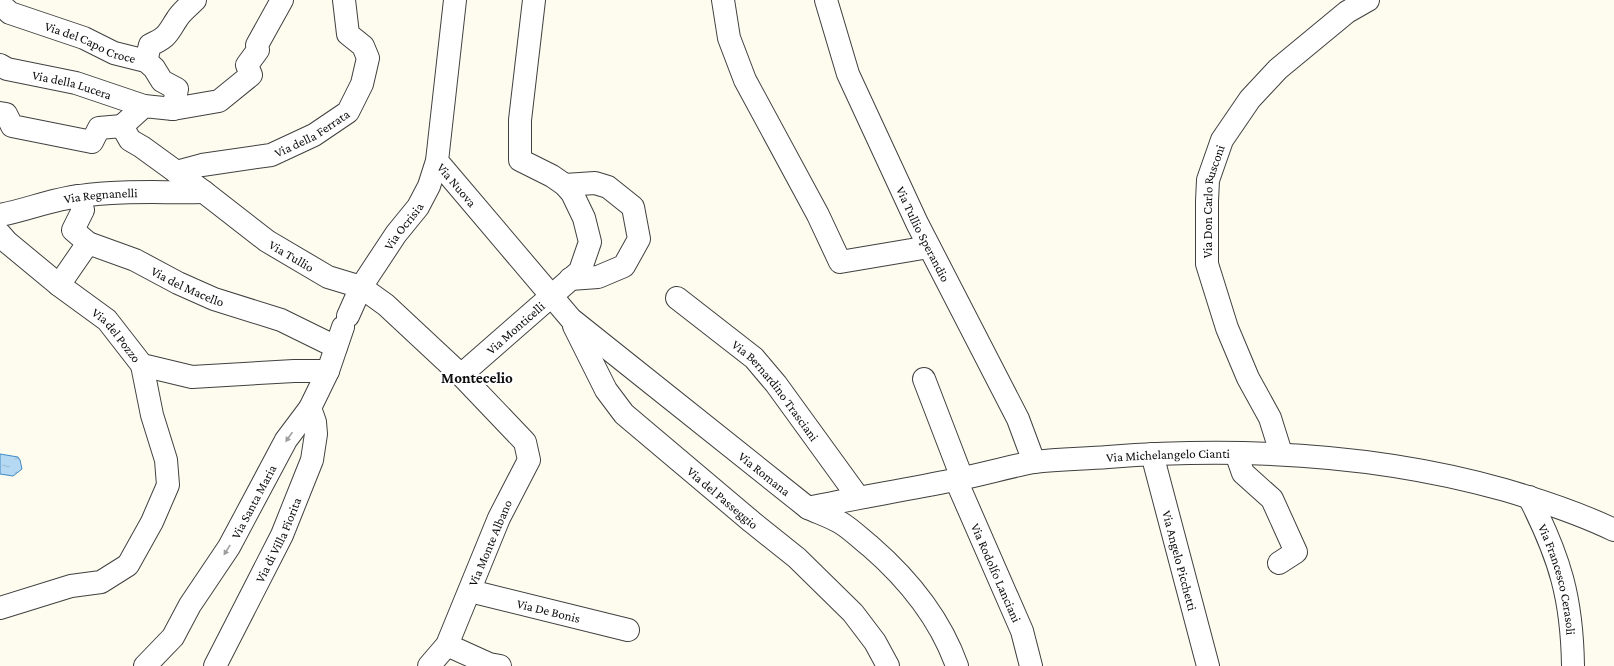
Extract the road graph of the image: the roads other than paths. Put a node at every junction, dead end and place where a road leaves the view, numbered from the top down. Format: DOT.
graph roads {
  1 [pos="195,0"];
  2 [pos="282,0"];
  3 [pos="344,0"];
  4 [pos="455,0"];
  5 [pos="534,0"];
  6 [pos="723,0"];
  7 [pos="826,0"];
  8 [pos="1368,0"];
  9 [pos="0,4"];
  10 [pos="146,61"];
  11 [pos="0,65"];
  12 [pos="144,106"];
  13 [pos="173,109"];
  14 [pos="0,113"];
  15 [pos="122,126"];
  16 [pos="437,161"];
  17 [pos="176,172"];
  18 [pos="565,185"];
  19 [pos="204,192"];
  20 [pos="78,196"];
  21 [pos="0,215"];
  22 [pos="0,234"];
  23 [pos="88,243"];
  24 [pos="929,247"];
  25 [pos="570,279"];
  26 [pos="59,285"];
  27 [pos="360,287"];
  28 [pos="550,295"];
  29 [pos="677,298"];
  30 [pos="571,319"];
  31 [pos="336,347"];
  32 [pos="142,365"];
  33 [pos="328,371"];
  34 [pos="461,375"];
  35 [pos="924,379"];
  36 [pos="310,408"];
  37 [pos="526,442"];
  38 [pos="1236,453"];
  39 [pos="1281,453"];
  40 [pos="1152,454"];
  41 [pos="1034,462"];
  42 [pos="959,479"];
  43 [pos="858,497"];
  44 [pos="1530,497"];
  45 [pos="808,508"];
  46 [pos="1614,530"];
  47 [pos="1279,563"];
  48 [pos="470,591"];
  49 [pos="0,608"];
  50 [pos="628,630"];
  51 [pos="439,657"];
  52 [pos="145,666"];
  53 [pos="215,666"];
  54 [pos="500,666"];
  55 [pos="888,666"];
  56 [pos="957,666"];
  57 [pos="1031,666"];
  58 [pos="1208,666"];
  59 [pos="1573,666"];
  1 -- 10 [label="street"];
  2 -- 13 [label="street, Via della Lucera"];
  3 -- 17 [label="street, Via della Ferrata"];
  4 -- 16 [label="street, Via Nuova"];
  5 -- 18 [label="street"];
  6 -- 24 [label="street"];
  7 -- 24 [label="street, Via Tullio Sperandio"];
  8 -- 39 [label="street, Via Don Carlo Rusconi"];
  9 -- 10 [label="street, Via del Capo Croce"];
  10 -- 13 [label="street, Via del Capo Croce"];
  11 -- 12 [label="street, Via della Lucera"];
  12 -- 13 [label="street, Via della Lucera"];
  12 -- 15 [label="street"];
  14 -- 15 [label="street"];
  15 -- 17 [label="street, Via Tullio"];
  16 -- 27 [label="street, Via Ocrisia"];
  16 -- 28 [label="street, Via Nuova"];
  17 -- 19 [label="street, Via Tullio"];
  18 -- 25 [label="street, Via Monticelli"];
  18 -- 25 [label="street"];
  19 -- 20 [label="street, Via Regnanelli"];
  19 -- 27 [label="street, Via Tullio"];
  20 -- 21 [label="street, Via Regnanelli"];
  20 -- 23 [label="street"];
  22 -- 26 [label="street, Via del Pozzo"];
  23 -- 26 [label="street"];
  23 -- 31 [label="street, Via del Macello"];
  24 -- 41 [label="street, Via Tullio Sperandio"];
  25 -- 28 [label="street, Via Monticelli"];
  26 -- 32 [label="street, Via del Pozzo"];
  27 -- 31 [label="street, Via Santa Maria"];
  27 -- 34 [label="street, Via Tullio"];
  28 -- 30 [label="street, Via Romana"];
  28 -- 34 [label="street, Via Monticelli"];
  29 -- 43 [label="street, Via Bernardino Trasciani"];
  30 -- 45 [label="street, Via Romana"];
  30 -- 55 [label="street, Via del Passeggio"];
  31 -- 33 [label="street, Via Santa Maria"];
  32 -- 33 [label="street, Via del Pozzo"];
  32 -- 49 [label="street"];
  33 -- 36 [label="street, Via Santa Maria"];
  34 -- 37 [label="street, Via Tullio"];
  35 -- 42 [label="street, Via Rodolfo Lanciani"];
  36 -- 52 [label="street, Via Santa Maria, one-way"];
  36 -- 53 [label="street, Via di Villa Fiorita"];
  37 -- 48 [label="street, Via Monte Albano"];
  38 -- 39 [label="street, Via Michelangelo Cianti"];
  38 -- 40 [label="street, Via Michelangelo Cianti"];
  38 -- 47 [label="street"];
  39 -- 44 [label="street, Via Michelangelo Cianti"];
  40 -- 41 [label="street, Via Michelangelo Cianti"];
  40 -- 58 [label="street, Via Angelo Picchetti"];
  41 -- 42 [label="street, Via Michelangelo Cianti"];
  42 -- 43 [label="street, Via Michelangelo Cianti"];
  42 -- 57 [label="street, Via Rodolfo Lanciani"];
  43 -- 45 [label="street, Via Michelangelo Cianti"];
  44 -- 46 [label="street, Via Michelangelo Cianti"];
  44 -- 59 [label="street, Via Francesco Cerasoli"];
  45 -- 56 [label="street, Via Romana"];
  48 -- 50 [label="street, Via De Bonis"];
  48 -- 51 [label="street, Via Monte Albano"];
  51 -- 54 [label="street"];
}
